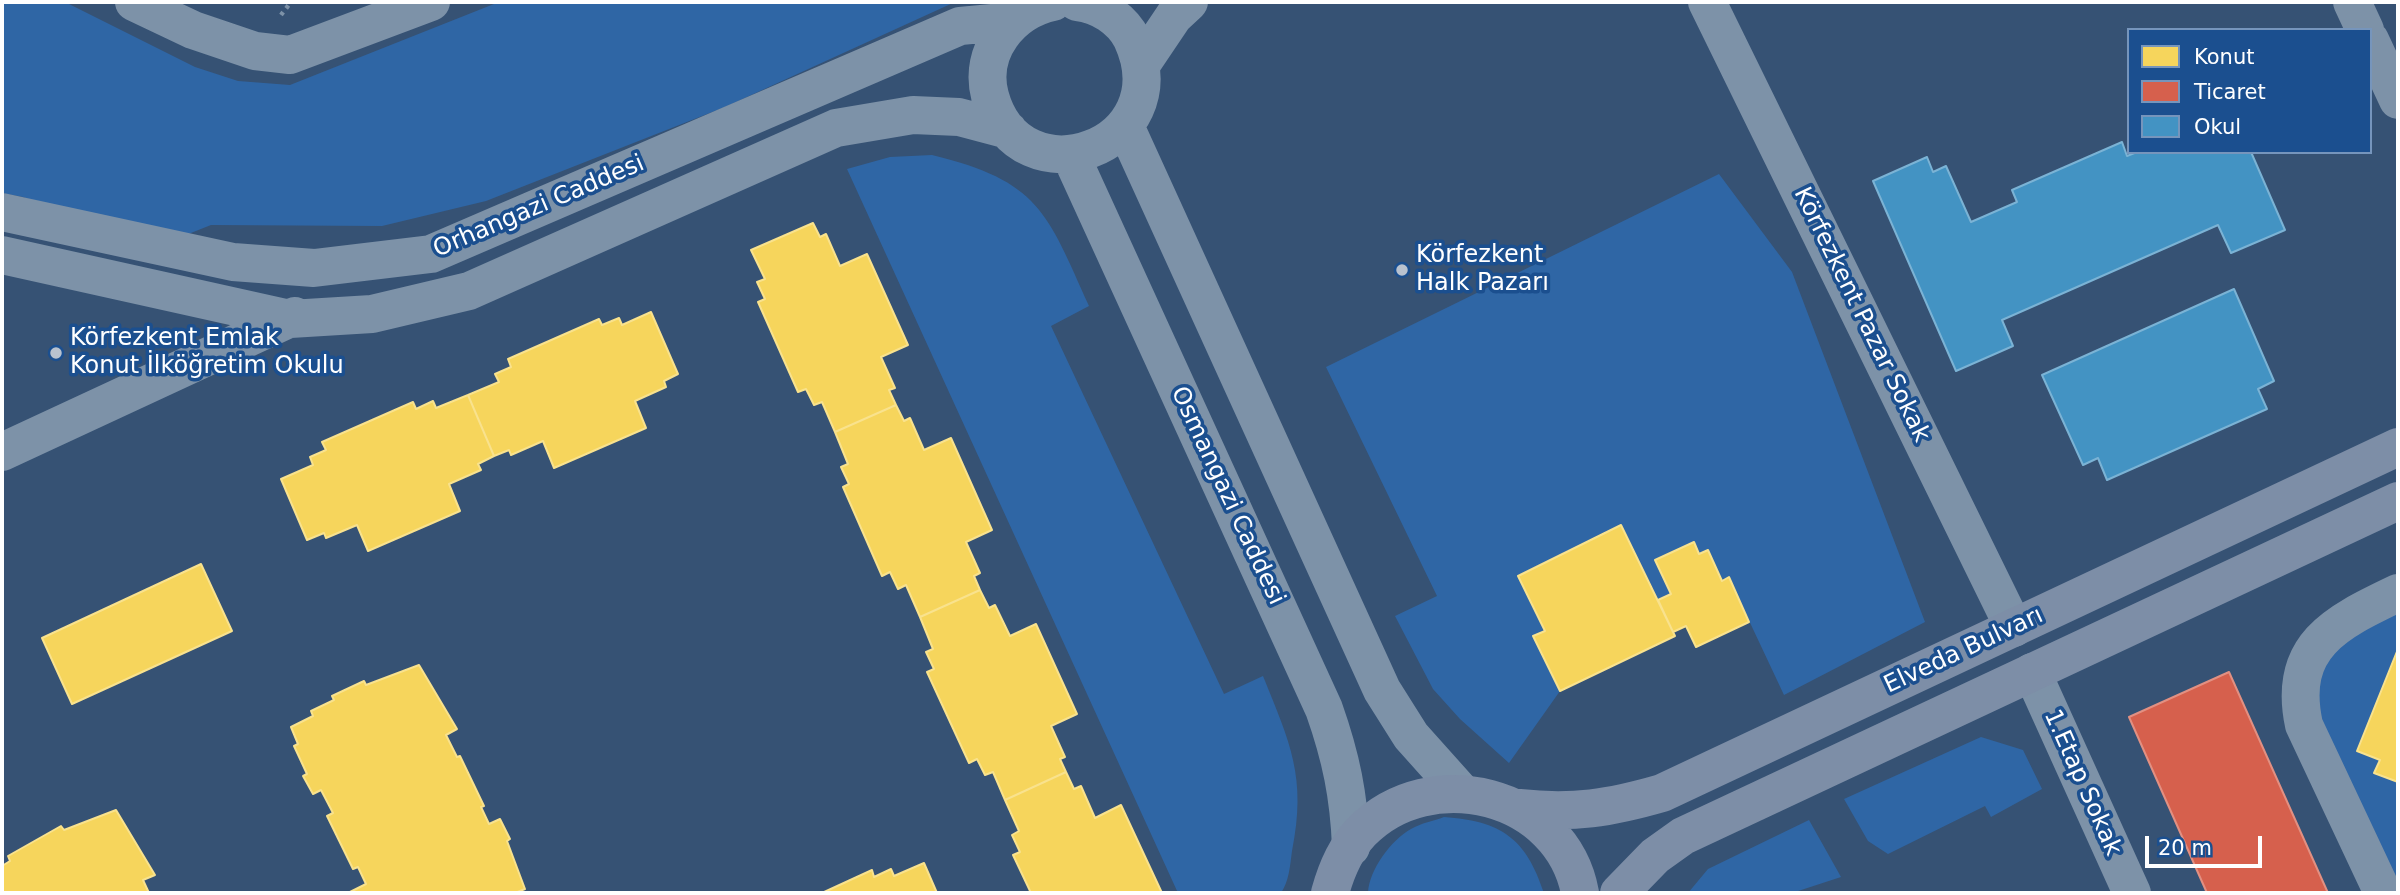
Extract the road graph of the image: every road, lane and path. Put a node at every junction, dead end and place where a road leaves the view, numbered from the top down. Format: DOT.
graph roads {
  1 [pos="134,2"];
  2 [pos="431,2"];
  3 [pos="1053,2"];
  4 [pos="1077,2"];
  5 [pos="1189,2"];
  6 [pos="1707,2"];
  7 [pos="2352,2"];
  8 [pos="1014,21"];
  9 [pos="2364,28"];
  10 [pos="2372,44"];
  11 [pos="1141,65"];
  12 [pos="2398,100"];
  13 [pos="1125,126"];
  14 [pos="1008,131"];
  15 [pos="1070,154"];
  16 [pos="2,212"];
  17 [pos="431,254"];
  18 [pos="2,255"];
  19 [pos="290,319"];
  20 [pos="2398,447"];
  21 [pos="2,452"];
  22 [pos="2398,500"];
  23 [pos="2398,593"];
  24 [pos="2014,628"];
  25 [pos="2032,672"];
  26 [pos="1462,793"];
  27 [pos="1519,808"];
  28 [pos="1351,847"];
  29 [pos="1330,893"];
  30 [pos="1580,893"];
  31 [pos="1619,893"];
  32 [pos="2132,893"];
  33 [pos="2383,893"];
  1 -- 2 [label="street"];
  3 -- 8 [label="street"];
  4 -- 11 [label="street"];
  5 -- 11 [label="street"];
  6 -- 24 [label="street, Körfezkent Pazar Sokak"];
  7 -- 9 [label="street"];
  8 -- 14 [label="street"];
  8 -- 17 [label="street, Orhangazi Caddesi"];
  10 -- 12 [label="street"];
  11 -- 13 [label="street"];
  13 -- 15 [label="street"];
  13 -- 26 [label="street"];
  14 -- 15 [label="street"];
  14 -- 19 [label="street, Orhangazi Caddesi"];
  15 -- 28 [label="street, Osmangazi Caddesi"];
  16 -- 17 [label="street, Orhangazi Caddesi"];
  17 -- 19 [label="street"];
  18 -- 19 [label="street, Orhangazi Caddesi"];
  19 -- 21 [label="street"];
  20 -- 24 [label="main road, Elveda Bulvarı"];
  22 -- 25 [label="main road, Elveda Bulvarı"];
  23 -- 33 [label="street"];
  24 -- 27 [label="main road, Elveda Bulvarı"];
  25 -- 31 [label="main road, Elveda Bulvarı"];
  25 -- 32 [label="street, 1.Etap Sokak"];
  26 -- 27 [label="main road"];
  26 -- 28 [label="main road"];
  27 -- 30 [label="main road"];
  28 -- 29 [label="main road"];
}
